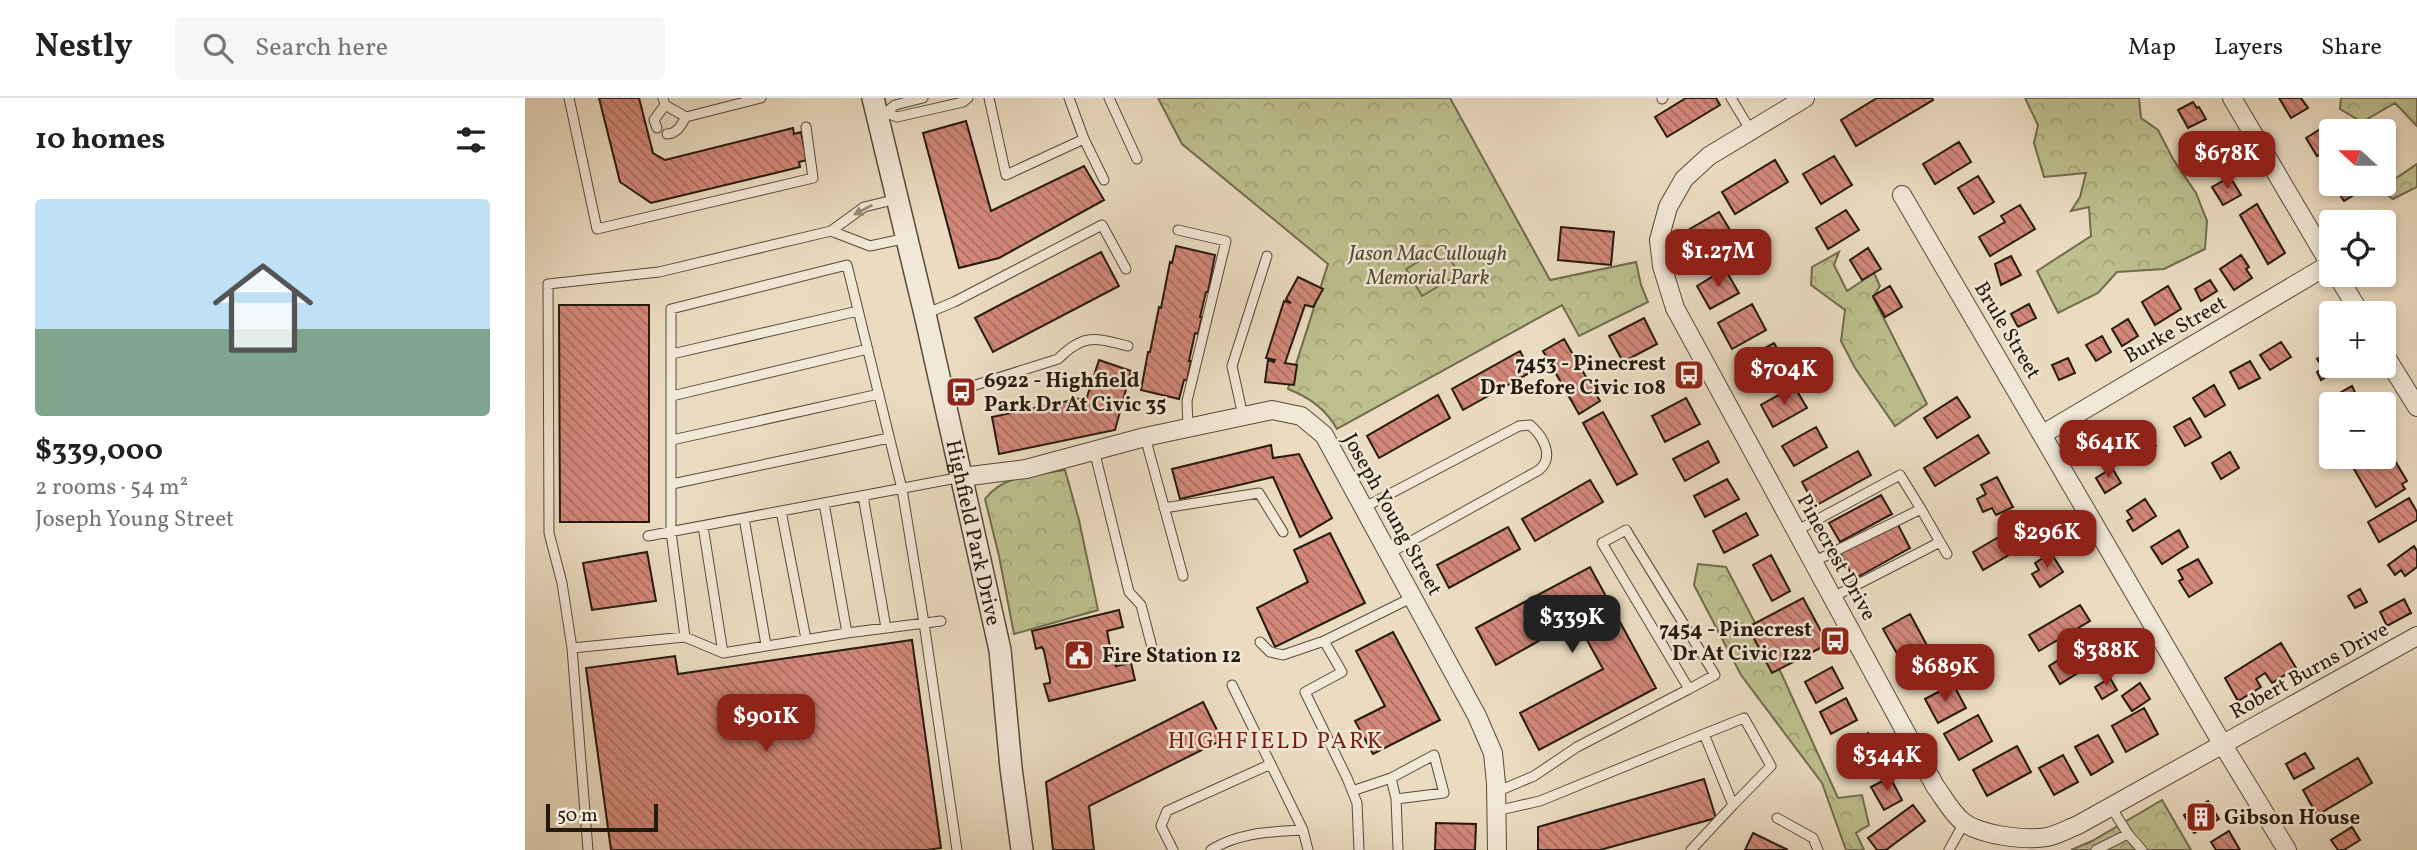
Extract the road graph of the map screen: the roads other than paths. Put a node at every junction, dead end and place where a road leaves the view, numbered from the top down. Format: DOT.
graph roads {
  1 [pos="569,98"];
  2 [pos="761,98"];
  3 [pos="923,98"];
  4 [pos="968,98"];
  5 [pos="989,98"];
  6 [pos="1069,98"];
  7 [pos="1109,98"];
  8 [pos="1731,98"];
  9 [pos="1805,98"];
  10 [pos="2232,98"];
  11 [pos="664,101"];
  12 [pos="879,109"];
  13 [pos="686,117"];
  14 [pos="806,127"];
  15 [pos="657,128"];
  16 [pos="1751,131"];
  17 [pos="667,134"];
  18 [pos="1084,139"];
  19 [pos="1137,159"];
  20 [pos="1104,180"];
  21 [pos="1902,195"];
  22 [pos="899,199"];
  23 [pos="1178,230"];
  24 [pos="831,231"];
  25 [pos="908,238"];
  26 [pos="2319,245"];
  27 [pos="1267,256"];
  28 [pos="1126,269"];
  29 [pos="2319,272"];
  30 [pos="858,311"];
  31 [pos="926,314"];
  32 [pos="1128,345"];
  33 [pos="867,349"];
  34 [pos="671,354"];
  35 [pos="2396,373"];
  36 [pos="879,394"];
  37 [pos="944,395"];
  38 [pos="672,396"];
  39 [pos="2417,407"];
  40 [pos="1243,416"];
  41 [pos="1188,428"];
  42 [pos="2043,434"];
  43 [pos="1145,437"];
  44 [pos="889,438"];
  45 [pos="672,440"];
  46 [pos="1094,450"];
  47 [pos="962,477"];
  48 [pos="672,484"];
  49 [pos="902,489"];
  50 [pos="863,496"];
  51 [pos="824,503"];
  52 [pos="1164,508"];
  53 [pos="1363,508"];
  54 [pos="1921,509"];
  55 [pos="781,511"];
  56 [pos="744,518"];
  57 [pos="703,526"];
  58 [pos="1796,531"];
  59 [pos="671,532"];
  60 [pos="1283,532"];
  61 [pos="648,536"];
  62 [pos="1940,542"];
  63 [pos="1388,554"];
  64 [pos="1947,554"];
  65 [pos="1813,562"];
  66 [pos="1183,576"];
  67 [pos="1413,597"];
  68 [pos="1833,597"];
  69 [pos="941,621"];
  70 [pos="924,623"];
  71 [pos="886,628"];
  72 [pos="847,633"];
  73 [pos="685,636"];
  74 [pos="2417,636"];
  75 [pos="806,639"];
  76 [pos="1325,641"];
  77 [pos="1260,642"];
  78 [pos="766,645"];
  79 [pos="572,648"];
  80 [pos="723,653"];
  81 [pos="1154,655"];
  82 [pos="1232,685"];
  83 [pos="1689,689"];
  84 [pos="1704,734"];
  85 [pos="2223,745"];
  86 [pos="1271,764"];
  87 [pos="1391,778"];
  88 [pos="1352,791"];
  89 [pos="1496,792"];
  90 [pos="1396,799"];
  91 [pos="1733,806"];
  92 [pos="2111,807"];
  93 [pos="1496,811"];
  94 [pos="1777,818"];
  95 [pos="1964,823"];
  96 [pos="1303,830"];
  97 [pos="2128,834"];
  98 [pos="2050,843"];
  99 [pos="1398,849"];
  100 [pos="588,850"];
  101 [pos="957,850"];
  102 [pos="1022,850"];
  103 [pos="1173,850"];
  104 [pos="1211,850"];
  105 [pos="1308,850"];
  106 [pos="1359,850"];
  107 [pos="1497,850"];
  108 [pos="1691,850"];
  109 [pos="1818,850"];
  110 [pos="1949,850"];
  111 [pos="2096,850"];
  112 [pos="2142,850"];
  113 [pos="2287,850"];
  1 -- 14 [label="lane"];
  2 -- 13 [label="lane"];
  3 -- 12 [label="lane"];
  4 -- 12 [label="lane"];
  5 -- 18 [label="lane"];
  6 -- 18 [label="lane"];
  7 -- 19 [label="lane"];
  8 -- 16 [label="lane"];
  9 -- 16 [label="street, Pinecrest Drive"];
  10 -- 26 [label="street"];
  11 -- 13 [label="lane"];
  11 -- 15 [label="lane"];
  12 -- 22 [label="street, Highfield Park Drive"];
  13 -- 17 [label="lane"];
  16 -- 58 [label="street, Pinecrest Drive"];
  18 -- 20 [label="lane"];
  21 -- 42 [label="street, Brule Street"];
  22 -- 24 [label="lane, one-way"];
  22 -- 25 [label="street, Highfield Park Drive"];
  23 -- 41 [label="lane"];
  24 -- 25 [label="lane"];
  24 -- 79 [label="lane"];
  25 -- 31 [label="street, Highfield Park Drive"];
  27 -- 40 [label="lane"];
  28 -- 31 [label="lane"];
  29 -- 42 [label="street, Burke Street"];
  30 -- 33 [label="lane"];
  30 -- 34 [label="lane"];
  30 -- 34 [label="lane"];
  31 -- 37 [label="street, Highfield Park Drive"];
  32 -- 37 [label="lane"];
  33 -- 36 [label="lane"];
  33 -- 38 [label="lane"];
  34 -- 38 [label="lane"];
  35 -- 39 [label="street"];
  36 -- 44 [label="lane"];
  36 -- 45 [label="lane"];
  37 -- 47 [label="street, Highfield Park Drive"];
  38 -- 45 [label="lane"];
  40 -- 41 [label="street, Joseph Young Street"];
  40 -- 53 [label="street, Joseph Young Street"];
  41 -- 43 [label="street, Joseph Young Street"];
  42 -- 85 [label="street, Brule Street"];
  43 -- 46 [label="street, Joseph Young Street"];
  43 -- 52 [label="lane"];
  44 -- 48 [label="lane"];
  44 -- 49 [label="lane"];
  45 -- 48 [label="lane"];
  46 -- 47 [label="street, Joseph Young Street"];
  46 -- 81 [label="lane"];
  47 -- 49 [label="lane"];
  47 -- 102 [label="street, Highfield Park Drive"];
  48 -- 59 [label="lane"];
  49 -- 50 [label="lane"];
  49 -- 70 [label="lane"];
  50 -- 51 [label="lane"];
  50 -- 71 [label="lane"];
  51 -- 55 [label="lane"];
  51 -- 72 [label="lane"];
  52 -- 60 [label="lane"];
  52 -- 66 [label="lane"];
  53 -- 63 [label="street, Joseph Young Street"];
  53 -- 63 [label="lane"];
  54 -- 58 [label="lane"];
  54 -- 62 [label="lane"];
  54 -- 65 [label="lane"];
  55 -- 56 [label="lane"];
  55 -- 75 [label="lane"];
  56 -- 57 [label="lane"];
  56 -- 78 [label="lane"];
  57 -- 59 [label="lane"];
  57 -- 80 [label="lane"];
  58 -- 65 [label="street, Pinecrest Drive"];
  59 -- 61 [label="lane"];
  59 -- 73 [label="lane"];
  62 -- 64 [label="lane"];
  62 -- 68 [label="lane"];
  63 -- 67 [label="street, Joseph Young Street"];
  65 -- 68 [label="street, Pinecrest Drive"];
  67 -- 76 [label="lane"];
  67 -- 89 [label="street, Joseph Young Street"];
  68 -- 95 [label="street, Pinecrest Drive"];
  69 -- 70 [label="lane"];
  70 -- 71 [label="lane"];
  70 -- 101 [label="lane"];
  71 -- 72 [label="lane"];
  72 -- 75 [label="lane"];
  73 -- 79 [label="lane"];
  73 -- 80 [label="lane"];
  74 -- 85 [label="street, Robert Burns Drive"];
  75 -- 78 [label="lane"];
  76 -- 77 [label="lane"];
  76 -- 88 [label="lane"];
  78 -- 80 [label="lane"];
  79 -- 100 [label="lane"];
  82 -- 86 [label="lane"];
  83 -- 83 [label="lane"];
  83 -- 89 [label="lane"];
  84 -- 91 [label="lane"];
  84 -- 91 [label="lane"];
  84 -- 93 [label="lane"];
  85 -- 92 [label="street"];
  85 -- 113 [label="street, Brule Street"];
  86 -- 96 [label="lane"];
  86 -- 103 [label="lane"];
  87 -- 88 [label="lane"];
  87 -- 90 [label="lane"];
  87 -- 90 [label="lane"];
  88 -- 106 [label="lane"];
  89 -- 93 [label="street, Joseph Young Street"];
  90 -- 99 [label="lane"];
  91 -- 108 [label="lane"];
  92 -- 97 [label="lane"];
  92 -- 98 [label="street"];
  93 -- 107 [label="street, Joseph Young Street"];
  94 -- 109 [label="lane"];
  95 -- 98 [label="street"];
  95 -- 110 [label="lane"];
  96 -- 104 [label="lane"];
  96 -- 105 [label="lane"];
  97 -- 111 [label="lane"];
  97 -- 112 [label="lane"];
}
